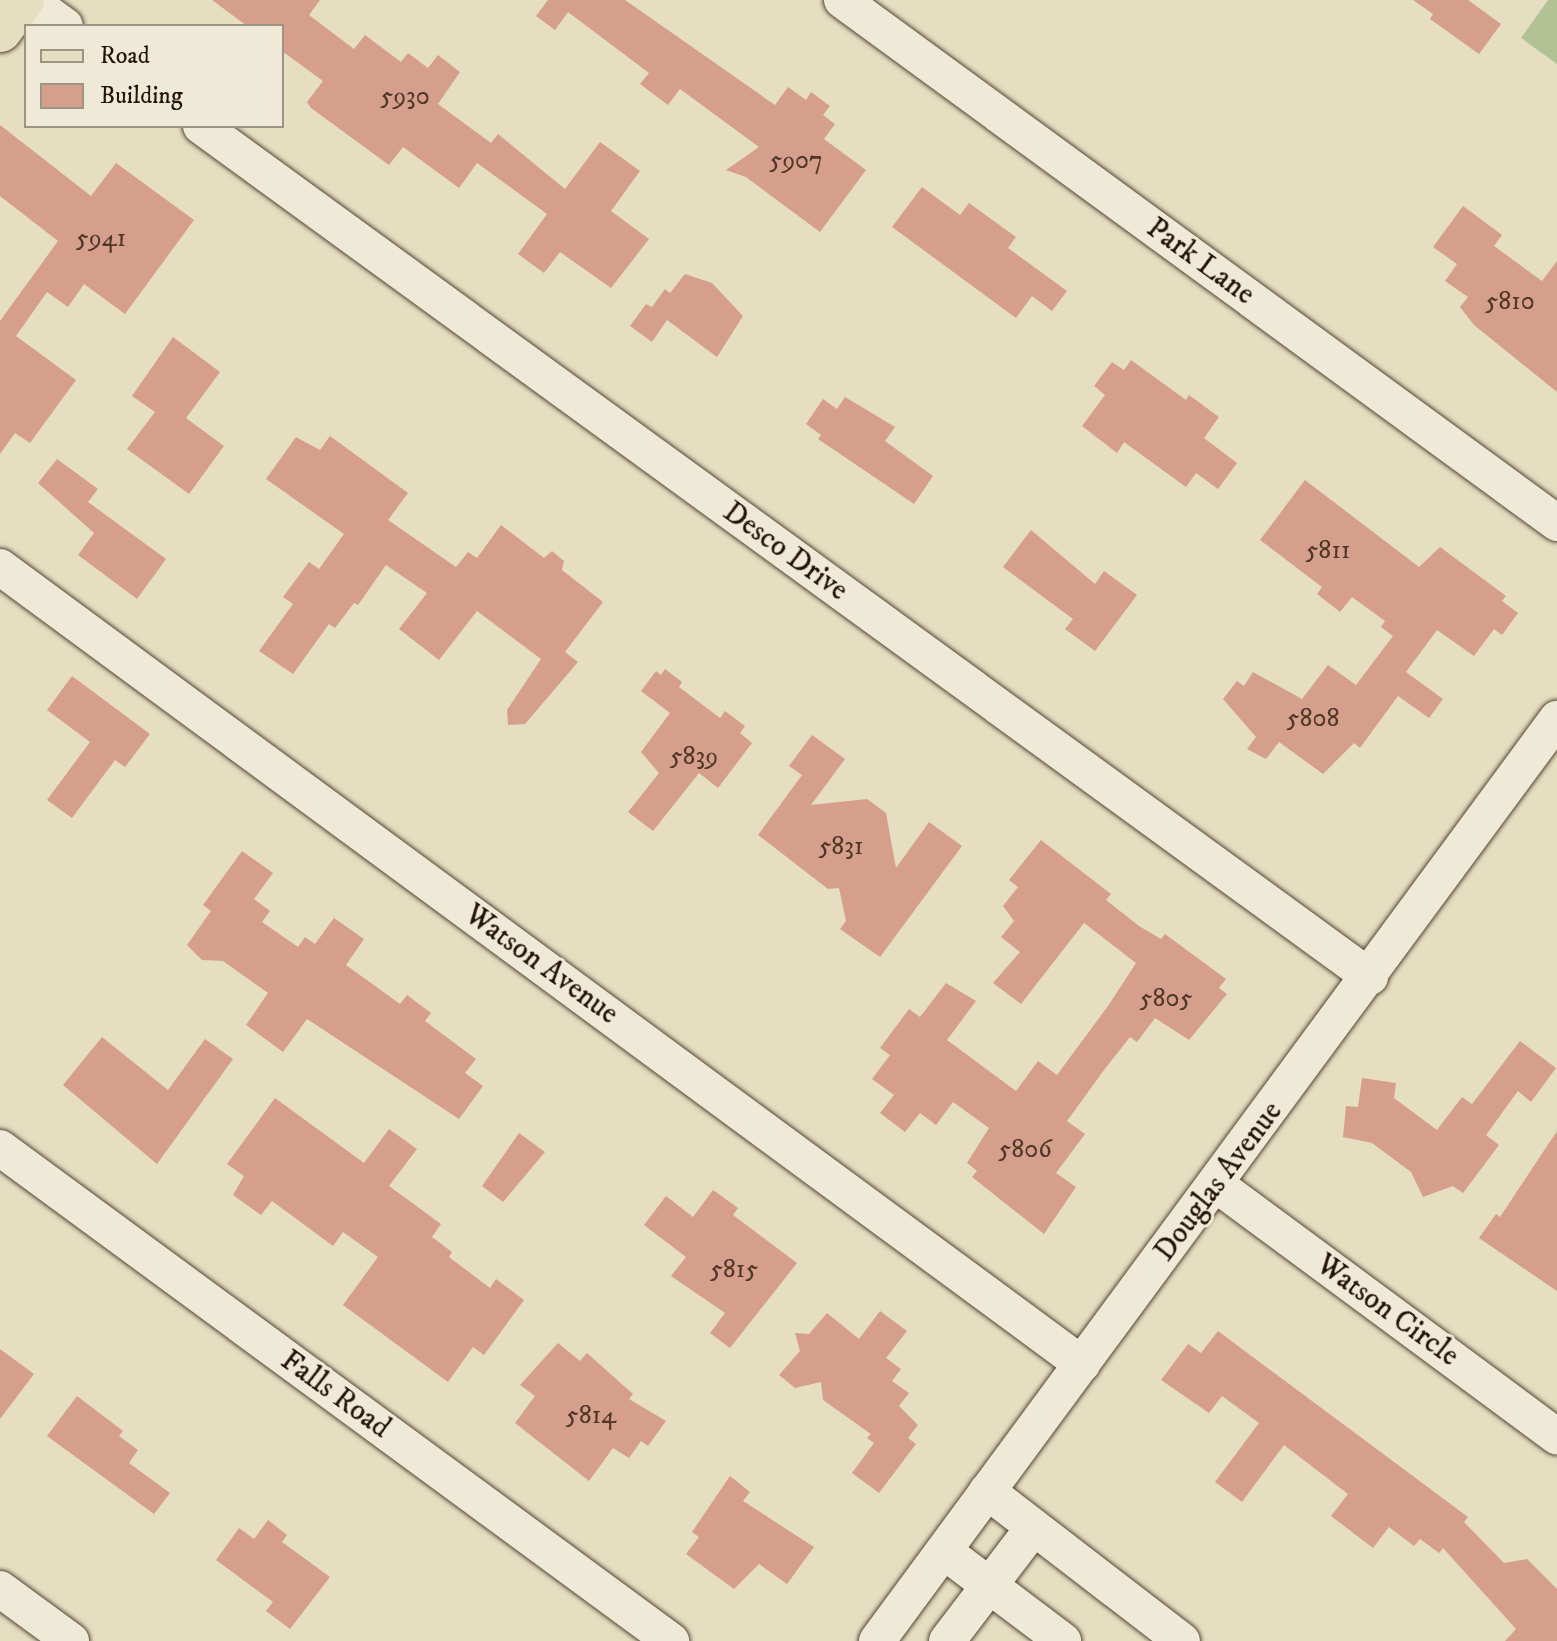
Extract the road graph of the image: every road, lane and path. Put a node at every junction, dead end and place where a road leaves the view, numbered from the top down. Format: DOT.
graph roads {
  1 [pos="22,0"];
  2 [pos="29,0"];
  3 [pos="842,0"];
  4 [pos="62,24"];
  5 [pos="0,30"];
  6 [pos="204,128"];
  7 [pos="1557,523"];
  8 [pos="0,567"];
  9 [pos="1557,719"];
  10 [pos="1370,977"];
  11 [pos="0,1148"];
  12 [pos="1217,1185"];
  13 [pos="1082,1364"];
  14 [pos="1557,1437"];
  15 [pos="987,1491"];
  16 [pos="1033,1528"];
  17 [pos="945,1552"];
  18 [pos="988,1585"];
  19 [pos="0,1589"];
  20 [pos="899,1611"];
  21 [pos="71,1641"];
  22 [pos="671,1641"];
  23 [pos="877,1641"];
  24 [pos="938,1641"];
  25 [pos="947,1641"];
  26 [pos="1063,1641"];
  27 [pos="1182,1641"];
  1 -- 5 [label="main road"];
  2 -- 4 [label="street"];
  3 -- 7 [label="street, Park Lane"];
  6 -- 10 [label="street, Desco Drive"];
  8 -- 13 [label="street, Watson Avenue"];
  9 -- 10 [label="street, Douglas Avenue"];
  10 -- 12 [label="street, Douglas Avenue"];
  11 -- 22 [label="street, Falls Road"];
  12 -- 13 [label="street, Douglas Avenue"];
  12 -- 14 [label="street, Watson Circle"];
  13 -- 15 [label="street, Douglas Avenue"];
  15 -- 16 [label="street"];
  15 -- 17 [label="street, Douglas Avenue"];
  16 -- 18 [label="street"];
  16 -- 27 [label="street"];
  17 -- 18 [label="street"];
  17 -- 20 [label="street, Douglas Avenue"];
  18 -- 25 [label="street"];
  18 -- 26 [label="street"];
  19 -- 21 [label="street"];
  20 -- 23 [label="street, Douglas Avenue"];
  20 -- 24 [label="street"];
}
